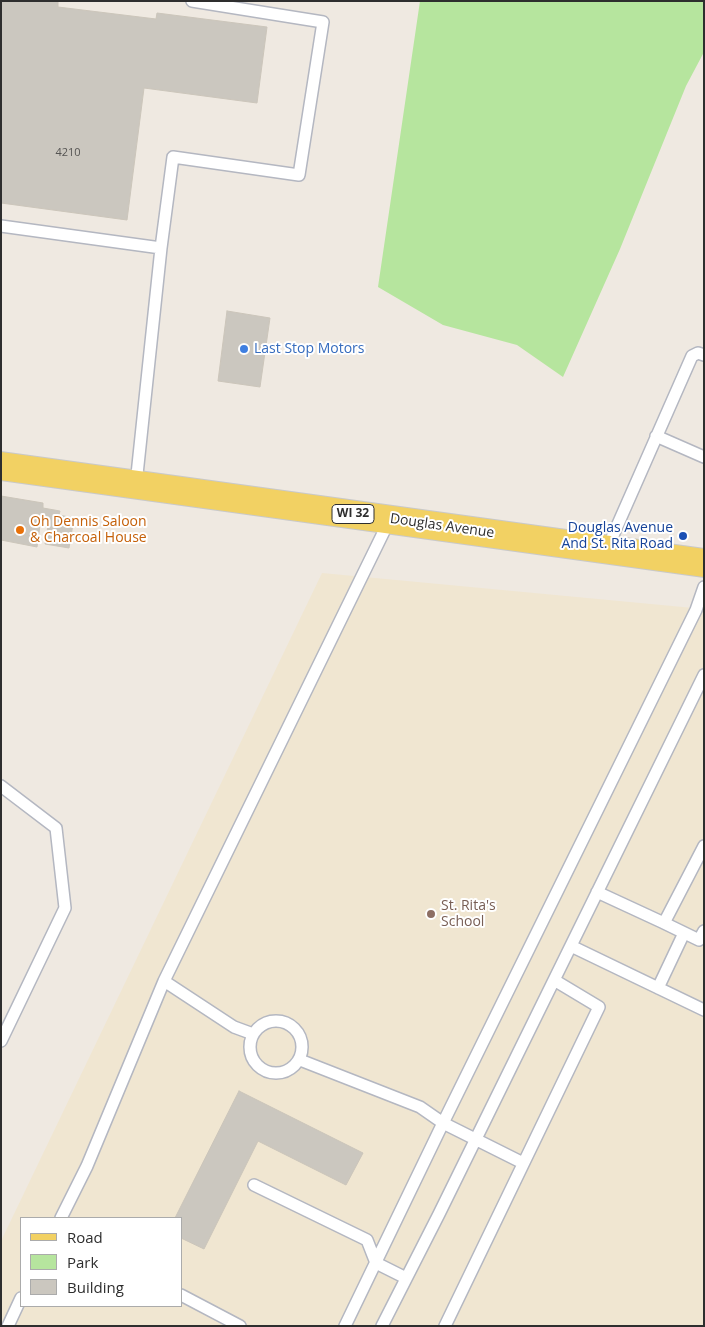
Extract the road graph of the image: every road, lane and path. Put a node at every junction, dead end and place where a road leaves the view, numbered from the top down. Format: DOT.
graph roads {
  1 [pos="192,1"];
  2 [pos="1,226"];
  3 [pos="161,248"];
  4 [pos="704,355"];
  5 [pos="656,436"];
  6 [pos="704,457"];
  7 [pos="1,466"];
  8 [pos="136,484"];
  9 [pos="390,519"];
  10 [pos="607,549"];
  11 [pos="704,563"];
  12 [pos="704,587"];
  13 [pos="704,675"];
  14 [pos="1,786"];
  15 [pos="704,846"];
  16 [pos="597,892"];
  17 [pos="664,924"];
  18 [pos="684,934"];
  19 [pos="702,938"];
  20 [pos="571,946"];
  21 [pos="554,980"];
  22 [pos="164,981"];
  23 [pos="658,988"];
  24 [pos="704,1010"];
  25 [pos="253,1034"];
  26 [pos="1,1041"];
  27 [pos="300,1060"];
  28 [pos="443,1123"];
  29 [pos="476,1140"];
  30 [pos="523,1163"];
  31 [pos="254,1185"];
  32 [pos="61,1217"];
  33 [pos="376,1263"];
  34 [pos="406,1278"];
  35 [pos="182,1296"];
  36 [pos="20,1300"];
  37 [pos="8,1326"];
  38 [pos="240,1326"];
  39 [pos="346,1326"];
  40 [pos="382,1326"];
  41 [pos="444,1326"];
  1 -- 3 [label="lane"];
  2 -- 3 [label="lane"];
  3 -- 8 [label="lane"];
  4 -- 5 [label="lane"];
  5 -- 6 [label="lane"];
  5 -- 10 [label="lane"];
  7 -- 8 [label="main road, Douglas Avenue / WI 32"];
  8 -- 9 [label="main road, Douglas Avenue / WI 32"];
  9 -- 10 [label="main road, Douglas Avenue / WI 32"];
  9 -- 22 [label="lane"];
  10 -- 11 [label="main road, Douglas Avenue / WI 32"];
  12 -- 28 [label="lane"];
  13 -- 16 [label="lane"];
  14 -- 26 [label="lane"];
  15 -- 17 [label="lane"];
  16 -- 17 [label="lane"];
  16 -- 20 [label="lane"];
  17 -- 18 [label="lane"];
  18 -- 19 [label="lane"];
  18 -- 23 [label="lane"];
  20 -- 21 [label="lane"];
  20 -- 23 [label="lane"];
  21 -- 29 [label="lane"];
  21 -- 30 [label="lane"];
  22 -- 25 [label="lane"];
  22 -- 32 [label="lane"];
  23 -- 24 [label="lane"];
  25 -- 27 [label="lane"];
  25 -- 27 [label="lane"];
  27 -- 28 [label="lane"];
  28 -- 29 [label="lane"];
  28 -- 33 [label="lane"];
  29 -- 30 [label="lane"];
  29 -- 34 [label="lane"];
  30 -- 41 [label="lane"];
  31 -- 33 [label="lane"];
  33 -- 34 [label="lane"];
  33 -- 39 [label="lane"];
  34 -- 40 [label="lane"];
  35 -- 38 [label="lane"];
  36 -- 37 [label="lane"];
}
